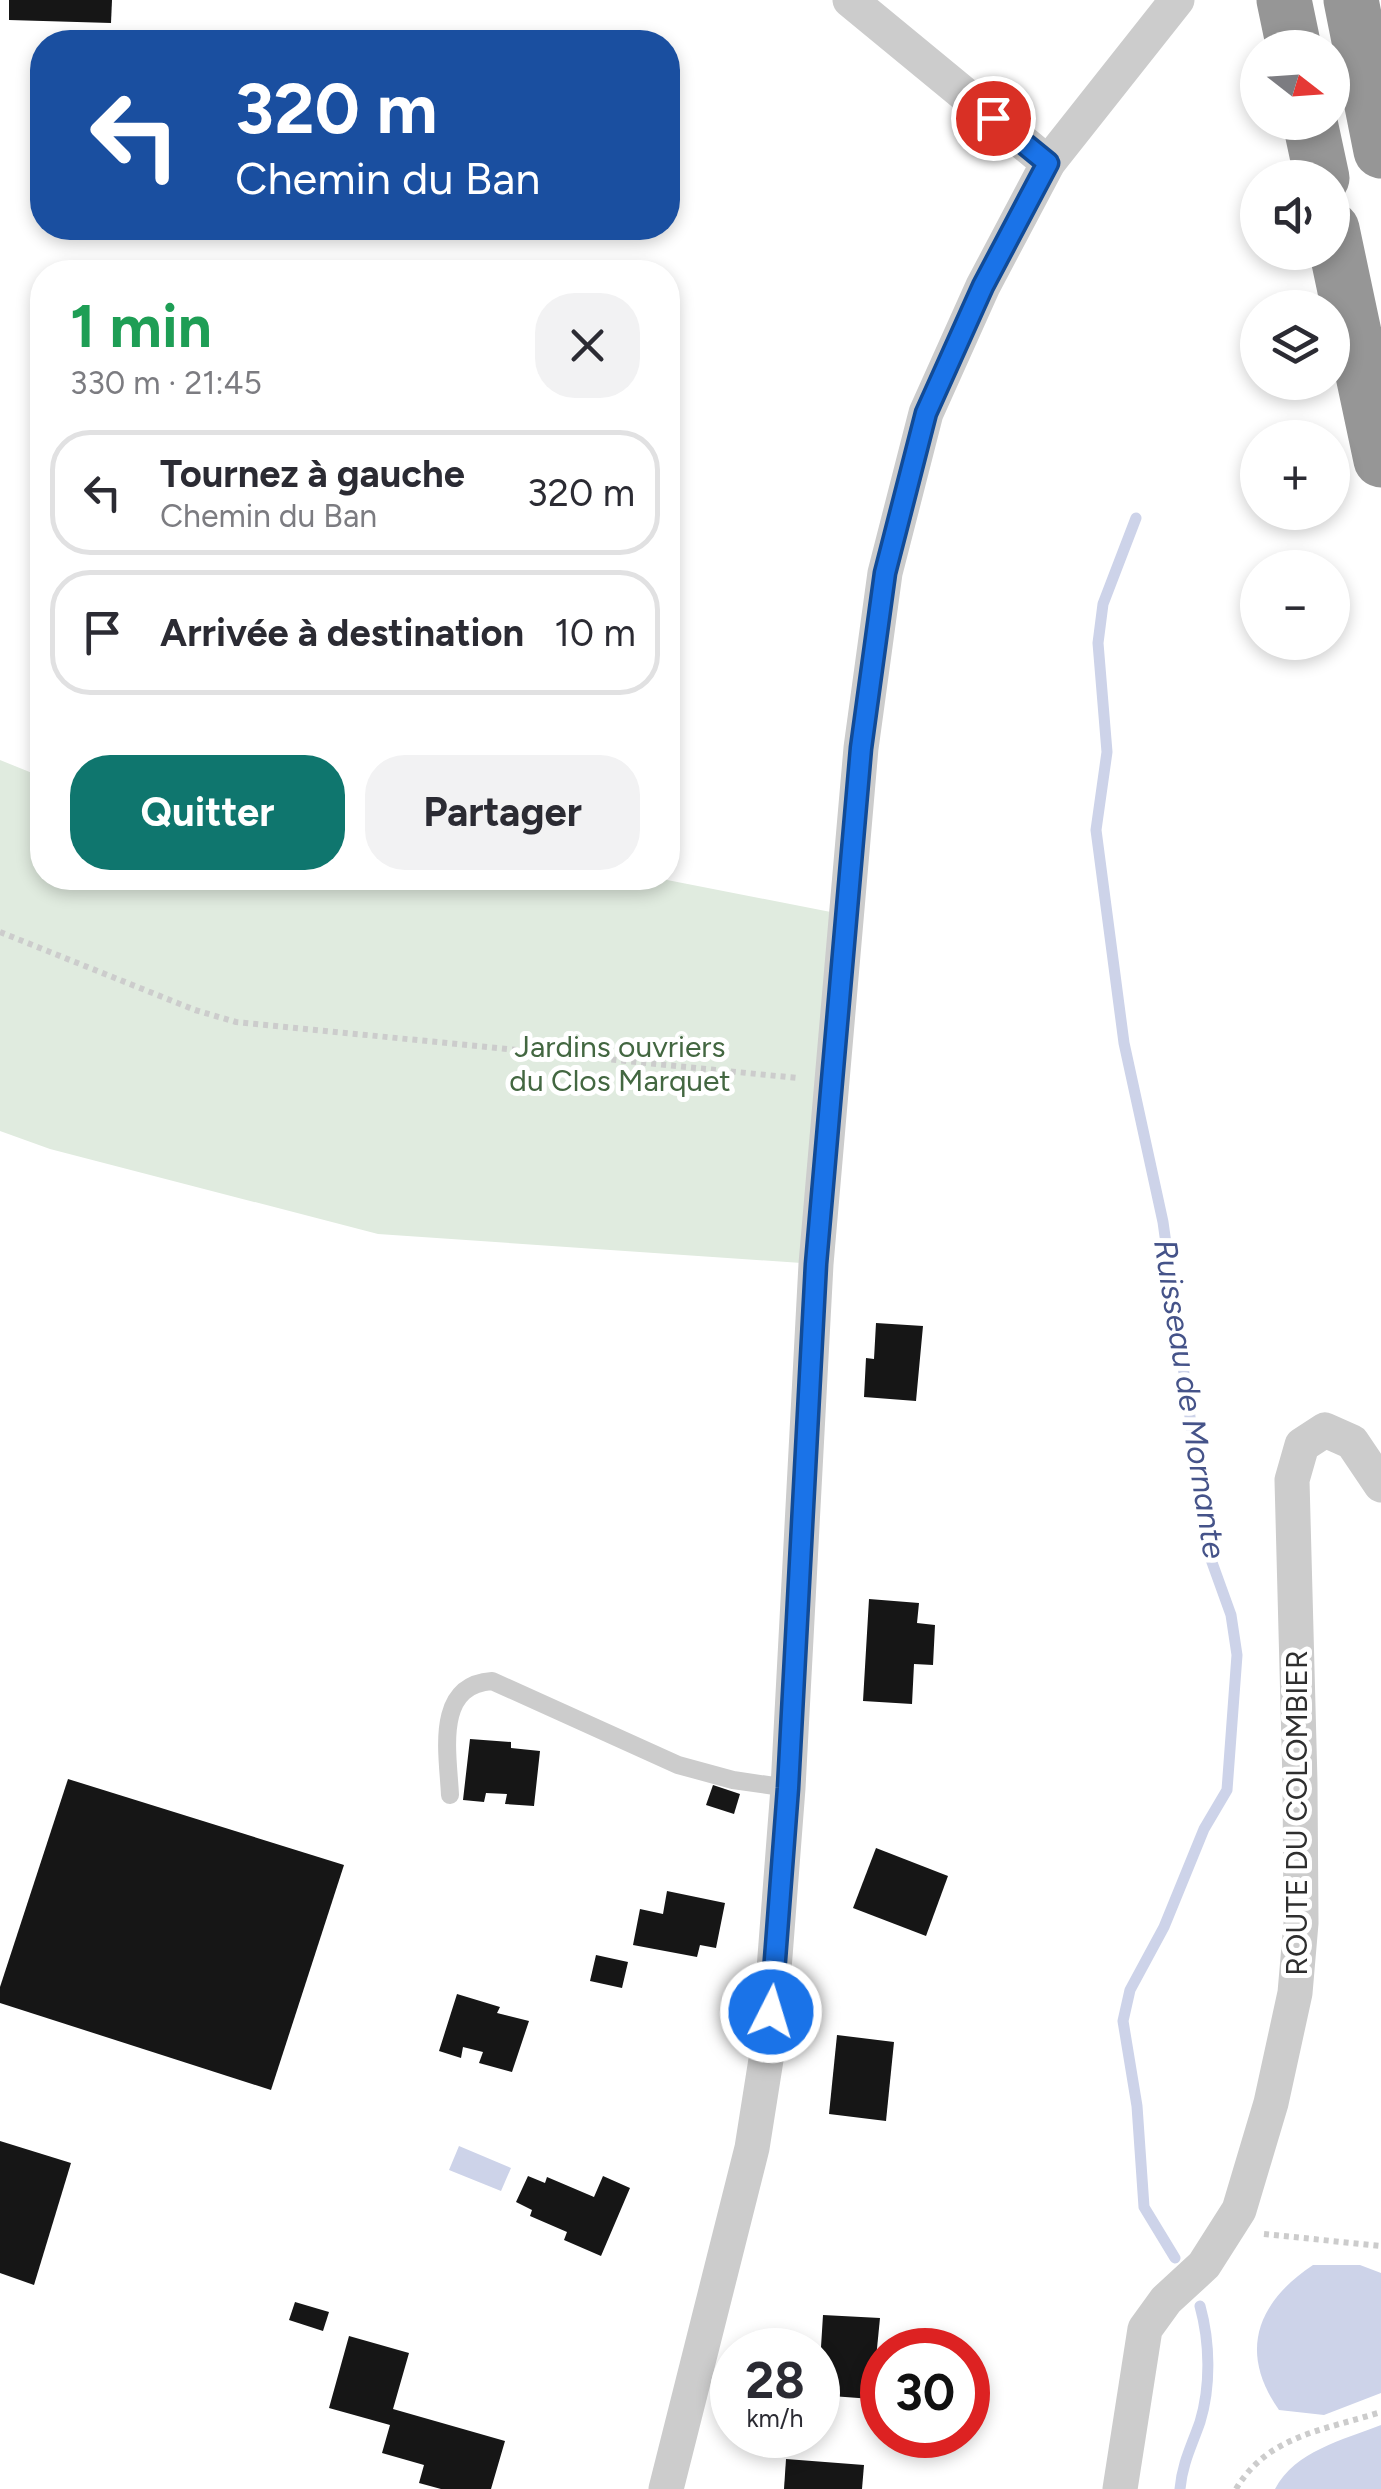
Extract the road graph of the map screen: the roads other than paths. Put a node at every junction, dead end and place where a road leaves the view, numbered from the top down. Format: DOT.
graph roads {
  1 [pos="850,0"];
  2 [pos="1177,0"];
  3 [pos="1284,0"];
  4 [pos="1350,0"];
  5 [pos="1290,30"];
  6 [pos="1381,151"];
  7 [pos="1048,163"];
  8 [pos="1341,270"];
  9 [pos="1381,460"];
  10 [pos="1381,1486"];
  11 [pos="788,1788"];
  12 [pos="450,1796"];
  13 [pos="666,2489"];
  14 [pos="1120,2489"];
  1 -- 7 [label="street"];
  2 -- 7 [label="street"];
  3 -- 5 [label="highway"];
  4 -- 6 [label="highway"];
  7 -- 11 [label="street"];
  8 -- 9 [label="highway"];
  10 -- 14 [label="street, ROUTE DU COLOMBIER"];
  11 -- 12 [label="lane"];
  11 -- 13 [label="street"];
}
